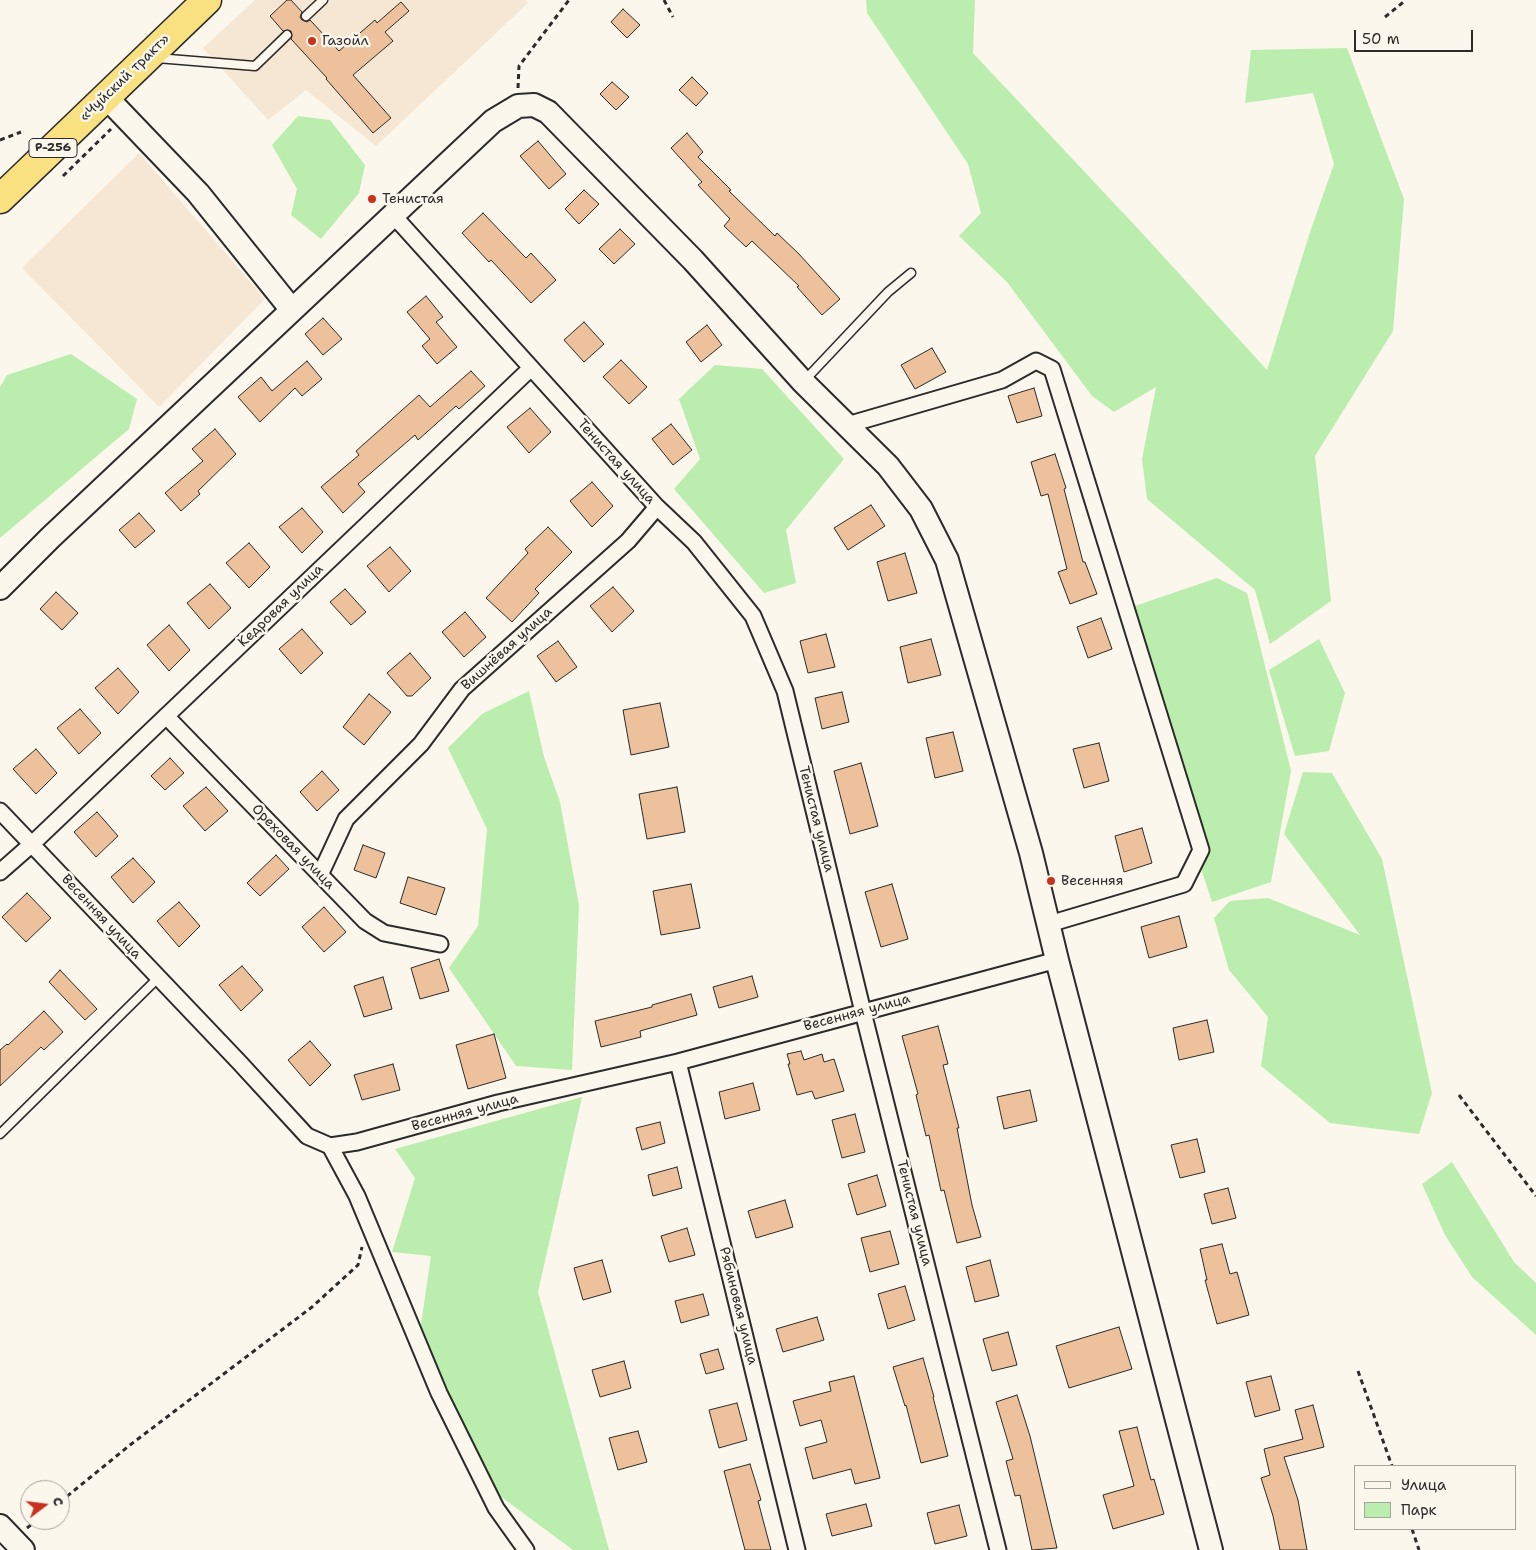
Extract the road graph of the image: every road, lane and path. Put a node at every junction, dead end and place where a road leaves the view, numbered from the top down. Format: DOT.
graph roads {
  1 [pos="207,0"];
  2 [pos="323,0"];
  3 [pos="569,0"];
  4 [pos="664,0"];
  5 [pos="1406,0"];
  6 [pos="306,16"];
  7 [pos="673,17"];
  8 [pos="1385,17"];
  9 [pos="287,35"];
  10 [pos="148,57"];
  11 [pos="518,106"];
  12 [pos="115,107"];
  13 [pos="21,132"];
  14 [pos="0,140"];
  15 [pos="63,176"];
  16 [pos="0,198"];
  17 [pos="393,215"];
  18 [pos="911,273"];
  19 [pos="292,310"];
  20 [pos="531,368"];
  21 [pos="803,382"];
  22 [pos="847,426"];
  23 [pos="657,507"];
  24 [pos="0,588"];
  25 [pos="166,716"];
  26 [pos="0,812"];
  27 [pos="32,844"];
  28 [pos="0,872"];
  29 [pos="320,875"];
  30 [pos="1049,924"];
  31 [pos="440,944"];
  32 [pos="1056,960"];
  33 [pos="158,978"];
  34 [pos="863,1012"];
  35 [pos="678,1062"];
  36 [pos="1459,1095"];
  37 [pos="0,1134"];
  38 [pos="330,1146"];
  39 [pos="1536,1196"];
  40 [pos="368,1222"];
  41 [pos="1358,1371"];
  42 [pos="1392,1465"];
  43 [pos="70,1494"];
  44 [pos="1412,1530"];
  45 [pos="526,1550"];
  46 [pos="797,1550"];
  47 [pos="998,1550"];
  48 [pos="1210,1550"];
  49 [pos="1419,1550"];
  1 -- 10 [label="highway, «Чуйский тракт» / Р-256"];
  2 -- 6 [label="lane"];
  3 -- 11 [label="path"];
  4 -- 7 [label="path"];
  5 -- 8 [label="path"];
  9 -- 10 [label="lane"];
  10 -- 12 [label="highway, «Чуйский тракт» / Р-256"];
  11 -- 17 [label="street"];
  11 -- 21 [label="street"];
  12 -- 15 [label="path"];
  12 -- 16 [label="highway, «Чуйский тракт» / Р-256"];
  12 -- 19 [label="street"];
  13 -- 14 [label="path"];
  17 -- 19 [label="street"];
  17 -- 20 [label="street, Тенистая улица"];
  18 -- 21 [label="lane"];
  19 -- 24 [label="street"];
  20 -- 23 [label="street, Тенистая улица"];
  20 -- 25 [label="street, Кедровая улица"];
  21 -- 22 [label="street"];
  22 -- 30 [label="street"];
  22 -- 30 [label="street"];
  23 -- 29 [label="street, Вишнёвая улица"];
  23 -- 34 [label="street, Тенистая улица"];
  25 -- 27 [label="street, Кедровая улица"];
  25 -- 29 [label="street, Ореховая улица"];
  26 -- 27 [label="street, Весенняя улица"];
  27 -- 28 [label="street, Кедровая улица"];
  27 -- 33 [label="street, Весенняя улица"];
  29 -- 31 [label="street, Ореховая улица"];
  30 -- 32 [label="street"];
  32 -- 34 [label="street, Весенняя улица"];
  32 -- 48 [label="street"];
  33 -- 37 [label="lane"];
  33 -- 38 [label="street, Весенняя улица"];
  34 -- 35 [label="street, Весенняя улица"];
  34 -- 47 [label="street, Тенистая улица"];
  35 -- 38 [label="street, Весенняя улица"];
  35 -- 46 [label="street, Рябиновая улица"];
  36 -- 39 [label="path"];
  38 -- 40 [label="street"];
  40 -- 43 [label="path"];
  40 -- 45 [label="street"];
  41 -- 42 [label="path"];
  44 -- 49 [label="path"];
}
